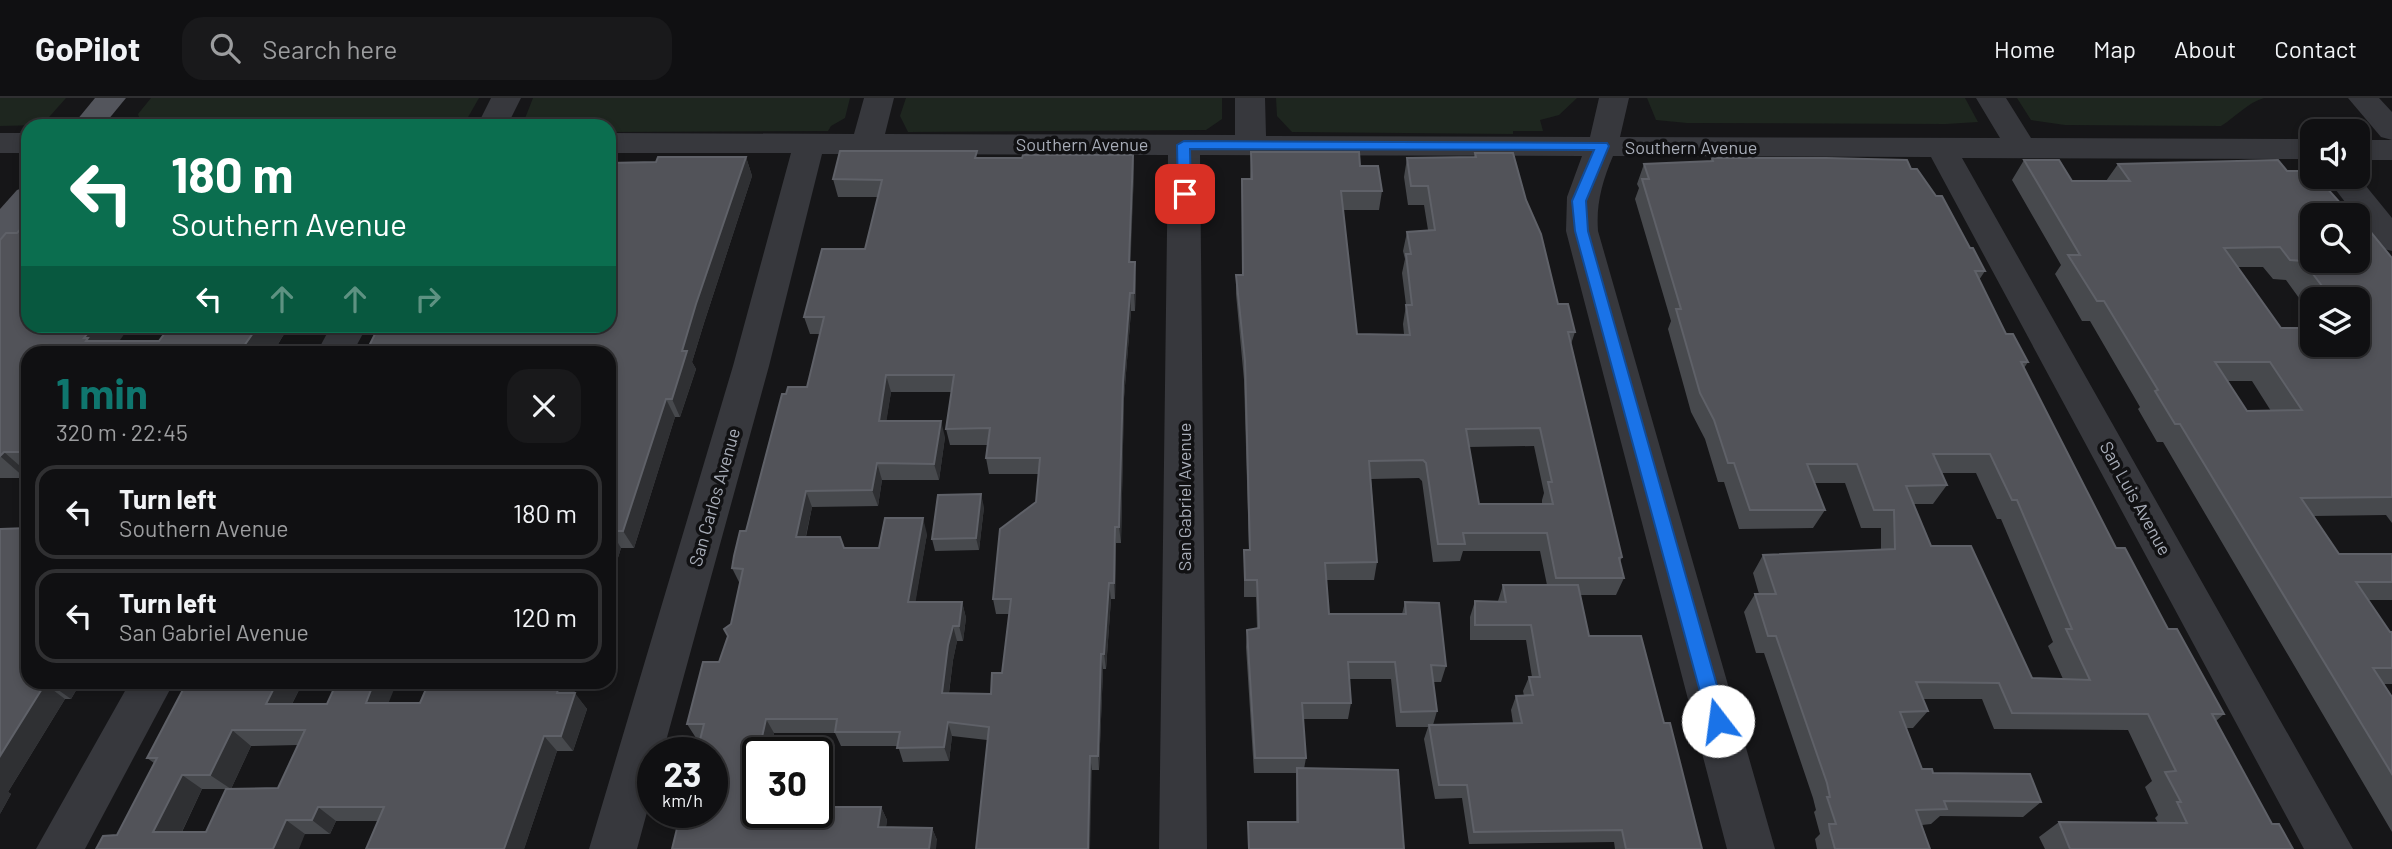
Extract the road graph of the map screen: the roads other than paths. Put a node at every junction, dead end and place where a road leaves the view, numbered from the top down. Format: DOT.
graph roads {
  1 [pos="111,98"];
  2 [pos="506,98"];
  3 [pos="879,98"];
  4 [pos="1250,98"];
  5 [pos="1614,98"];
  6 [pos="1992,98"];
  7 [pos="2363,98"];
  8 [pos="93,119"];
  9 [pos="496,119"];
  10 [pos="2392,130"];
  11 [pos="0,143"];
  12 [pos="21,143"];
  13 [pos="616,143"];
  14 [pos="809,143"];
  15 [pos="867,144"];
  16 [pos="1251,144"];
  17 [pos="1184,145"];
  18 [pos="1602,146"];
  19 [pos="1941,148"];
  20 [pos="2022,148"];
  21 [pos="2300,149"];
  22 [pos="2370,150"];
  23 [pos="2392,150"];
  24 [pos="2352,189"];
  25 [pos="21,206"];
  26 [pos="0,231"];
  27 [pos="2392,240"];
  28 [pos="149,689"];
  29 [pos="60,849"];
  30 [pos="613,849"];
  31 [pos="1183,849"];
  32 [pos="1751,849"];
  33 [pos="2329,849"];
  1 -- 8 [label="main road"];
  2 -- 9 [label="street"];
  3 -- 15 [label="street"];
  4 -- 16 [label="street"];
  5 -- 18 [label="street"];
  6 -- 20 [label="street"];
  7 -- 10 [label="street"];
  11 -- 12 [label="street"];
  13 -- 14 [label="street, Southern Avenue"];
  14 -- 15 [label="street, Southern Avenue"];
  14 -- 30 [label="street, San Carlos Avenue"];
  15 -- 17 [label="street, Southern Avenue"];
  16 -- 17 [label="street, Southern Avenue"];
  16 -- 18 [label="street, Southern Avenue"];
  17 -- 31 [label="street, San Gabriel Avenue"];
  18 -- 19 [label="street, Southern Avenue"];
  18 -- 32 [label="street"];
  19 -- 20 [label="street, Southern Avenue"];
  19 -- 33 [label="street, San Luis Avenue"];
  20 -- 21 [label="street, Southern Avenue"];
  22 -- 23 [label="street"];
  24 -- 27 [label="street"];
  25 -- 26 [label="main road"];
  28 -- 29 [label="street"];
}
